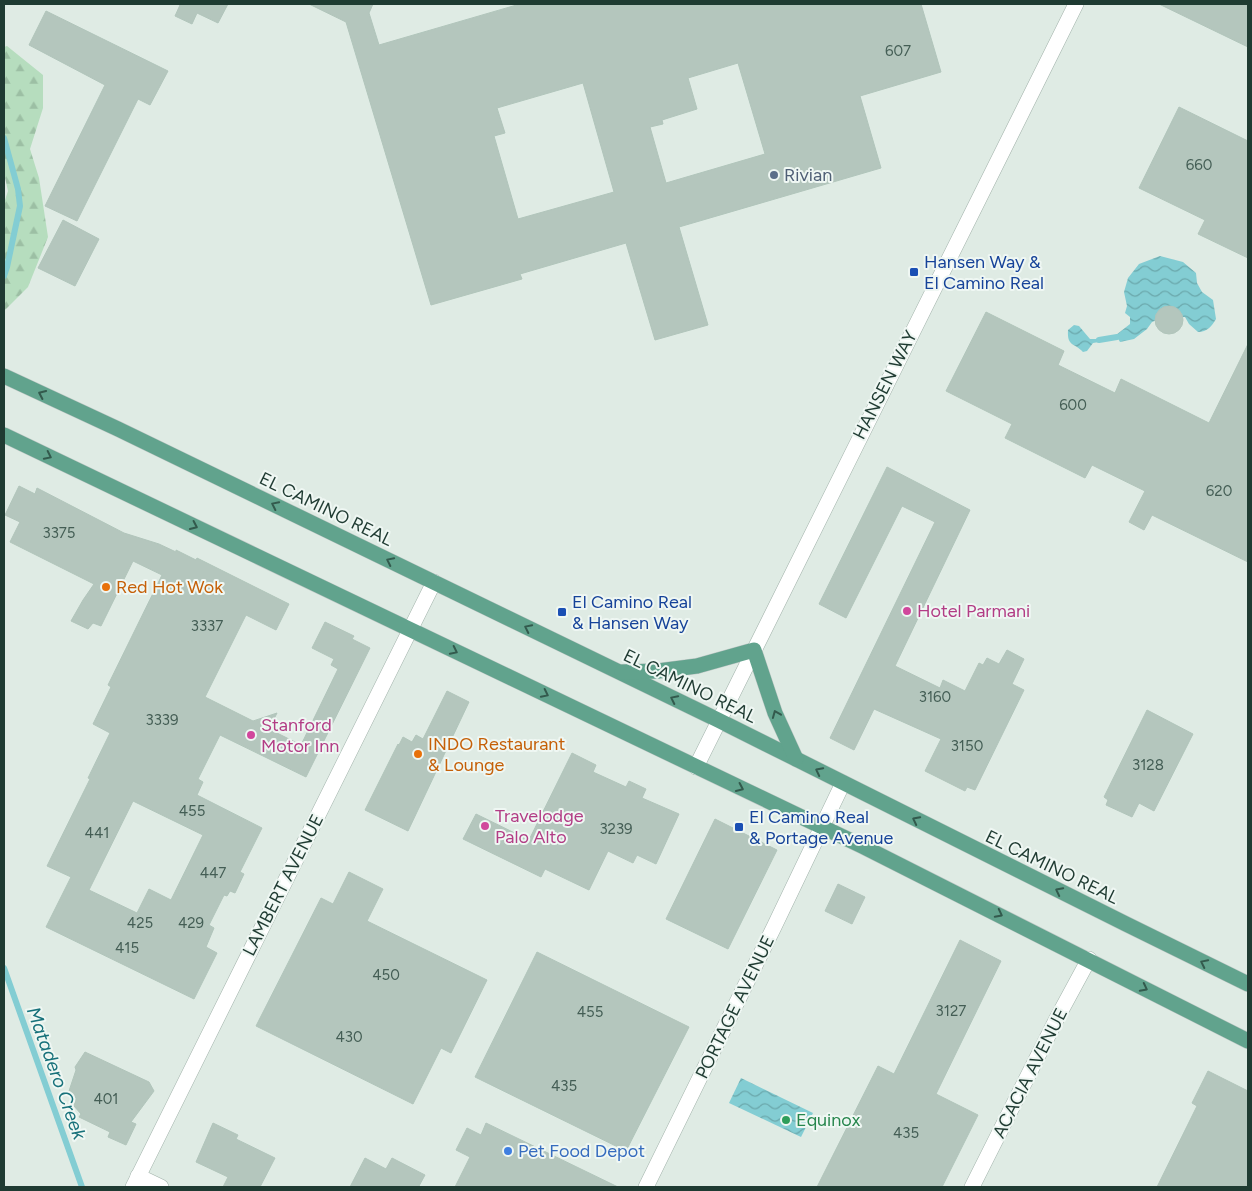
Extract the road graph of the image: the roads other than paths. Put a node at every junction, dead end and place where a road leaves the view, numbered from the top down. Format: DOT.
graph roads {
  1 [pos="1076,4"];
  2 [pos="4,376"];
  3 [pos="4,435"];
  4 [pos="434,582"];
  5 [pos="410,629"];
  6 [pos="754,650"];
  7 [pos="619,672"];
  8 [pos="718,720"];
  9 [pos="796,759"];
  10 [pos="696,767"];
  11 [pos="843,783"];
  12 [pos="822,826"];
  13 [pos="1089,959"];
  14 [pos="1248,984"];
  15 [pos="1248,1041"];
  16 [pos="136,1182"];
  17 [pos="161,1187"];
  18 [pos="646,1187"];
  19 [pos="972,1187"];
  1 -- 6 [label="street, HANSEN WAY"];
  4 -- 2 [label="main road, EL CAMINO REAL, one-way"];
  3 -- 5 [label="main road, one-way"];
  4 -- 5 [label="street, LAMBERT AVENUE"];
  7 -- 4 [label="main road, EL CAMINO REAL, one-way"];
  5 -- 10 [label="main road, one-way"];
  5 -- 16 [label="street, LAMBERT AVENUE"];
  6 -- 7 [label="main road"];
  6 -- 8 [label="street, HANSEN WAY"];
  9 -- 6 [label="main road, one-way"];
  8 -- 7 [label="main road, EL CAMINO REAL, one-way"];
  8 -- 9 [label="main road, EL CAMINO REAL"];
  8 -- 10 [label="street, HANSEN WAY"];
  11 -- 9 [label="main road, EL CAMINO REAL, one-way"];
  10 -- 12 [label="main road, one-way"];
  11 -- 12 [label="street, PORTAGE AVENUE"];
  14 -- 11 [label="main road, EL CAMINO REAL, one-way"];
  12 -- 13 [label="main road, one-way"];
  12 -- 18 [label="street, PORTAGE AVENUE"];
  13 -- 15 [label="main road, one-way"];
  13 -- 19 [label="street, ACACIA AVENUE"];
  16 -- 17 [label="street"];
}
